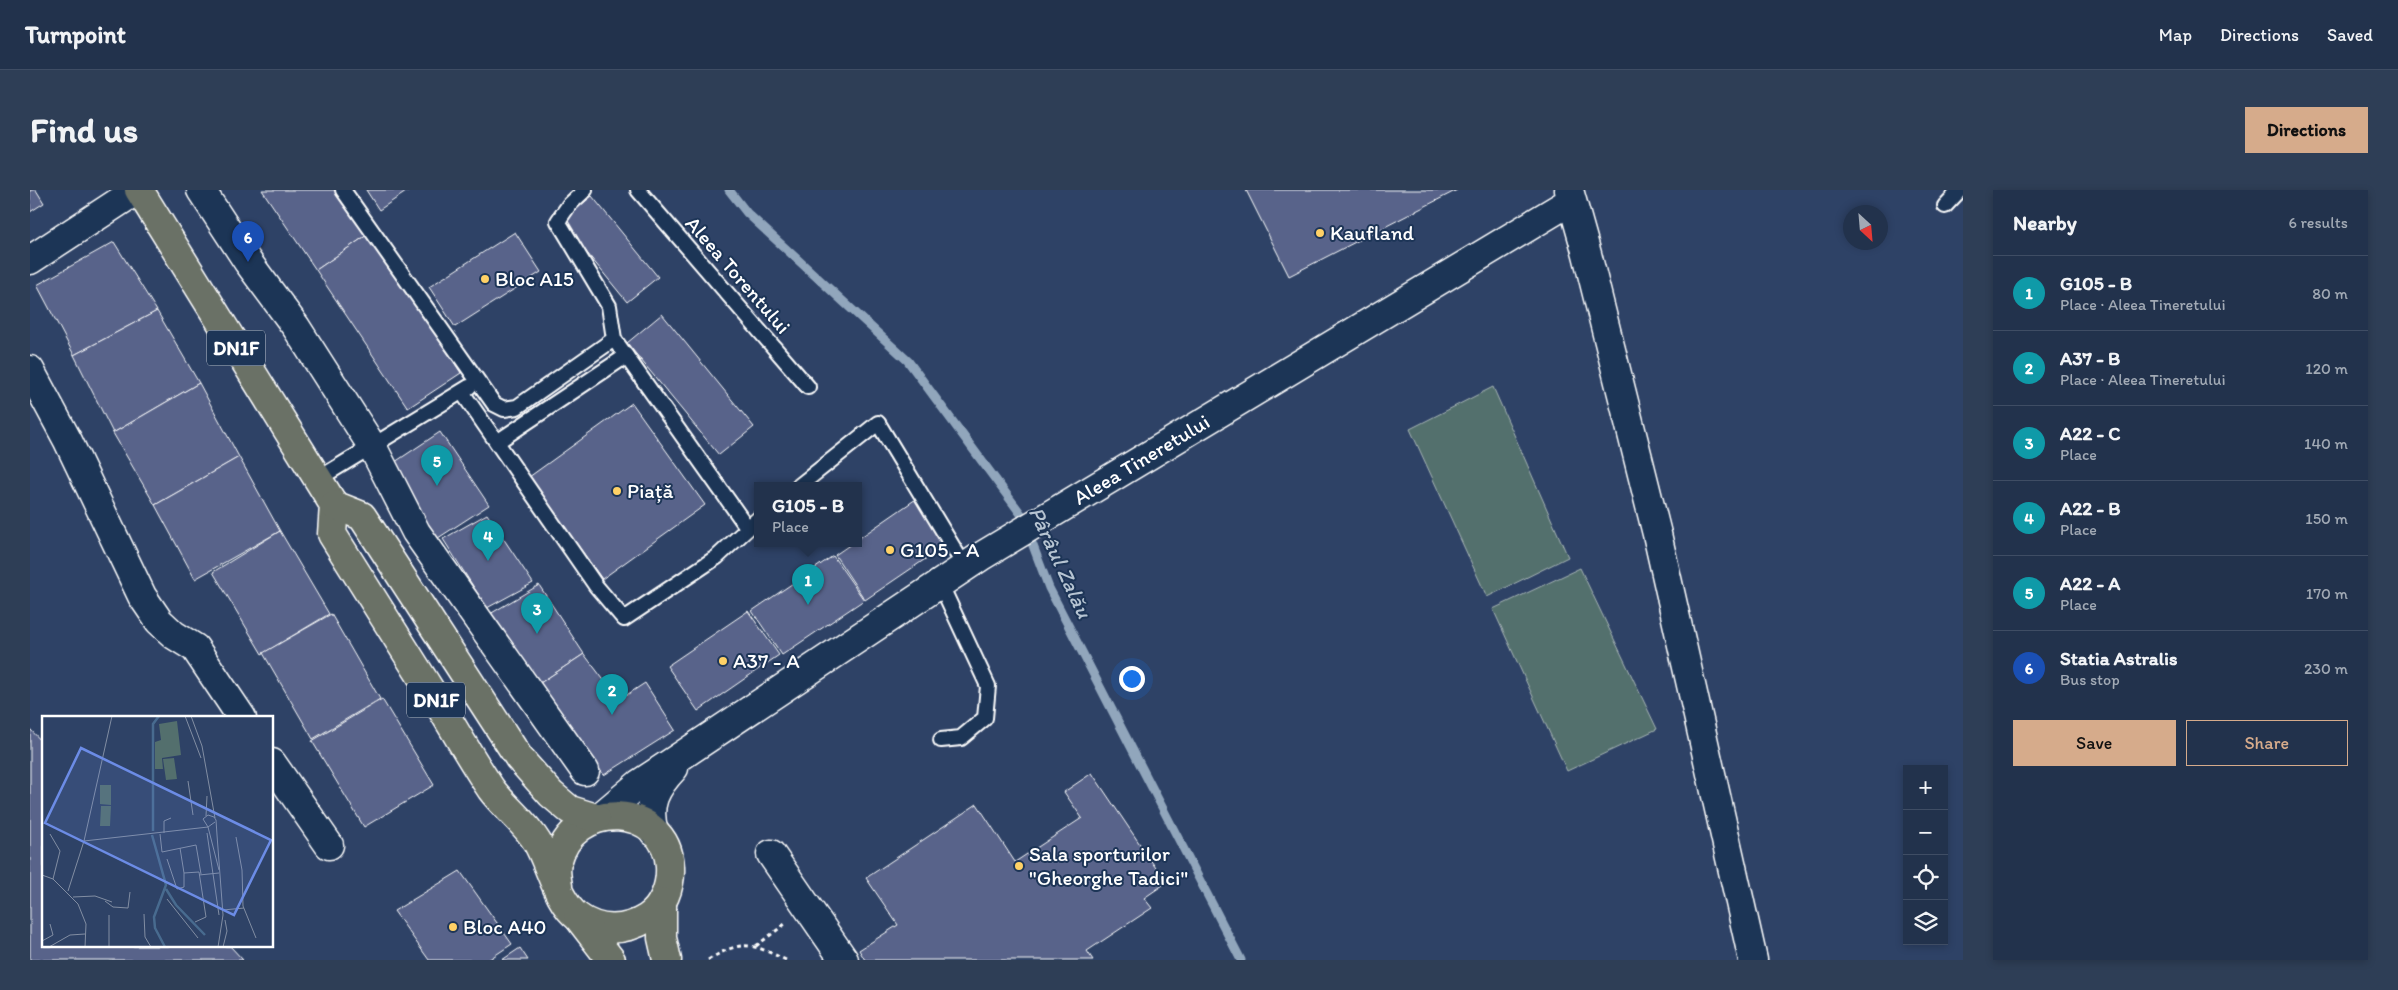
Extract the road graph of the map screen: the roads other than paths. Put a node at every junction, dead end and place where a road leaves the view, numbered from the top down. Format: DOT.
graph roads {
  1 [pos="138,190"];
  2 [pos="200,190"];
  3 [pos="343,190"];
  4 [pos="585,190"];
  5 [pos="638,190"];
  6 [pos="1960,190"];
  7 [pos="1570,196"];
  8 [pos="1945,206"];
  9 [pos="30,260"];
  10 [pos="614,339"];
  11 [pos="626,356"];
  12 [pos="30,370"];
  13 [pos="478,382"];
  14 [pos="808,387"];
  15 [pos="462,392"];
  16 [pos="497,442"];
  17 [pos="372,446"];
  18 [pos="318,479"];
  19 [pos="804,482"];
  20 [pos="334,505"];
  21 [pos="753,523"];
  22 [pos="973,562"];
  23 [pos="940,583"];
  24 [pos="241,716"];
  25 [pos="941,740"];
  26 [pos="695,748"];
  27 [pos="274,766"];
  28 [pos="585,771"];
  29 [pos="599,817"];
  30 [pos="654,832"];
  31 [pos="328,845"];
  32 [pos="770,854"];
  33 [pos="558,886"];
  34 [pos="662,902"];
  35 [pos="577,916"];
  36 [pos="611,960"];
  37 [pos="667,960"];
  38 [pos="844,960"];
  39 [pos="1754,960"];
  1 -- 9 [label="street"];
  1 -- 18 [label="main road, DN1F"];
  2 -- 17 [label="street"];
  3 -- 13 [label="lane"];
  4 -- 10 [label="lane"];
  5 -- 14 [label="lane, Aleea Torentului"];
  6 -- 8 [label="lane"];
  7 -- 22 [label="street, Aleea Tineretului"];
  7 -- 39 [label="street"];
  10 -- 11 [label="lane"];
  10 -- 13 [label="lane"];
  11 -- 16 [label="lane"];
  11 -- 21 [label="lane"];
  12 -- 24 [label="street"];
  13 -- 15 [label="lane"];
  15 -- 16 [label="lane"];
  15 -- 17 [label="lane"];
  16 -- 21 [label="lane"];
  17 -- 18 [label="lane"];
  17 -- 28 [label="street"];
  18 -- 20 [label="main road, DN1F"];
  19 -- 22 [label="lane"];
  20 -- 29 [label="main road, DN1F"];
  20 -- 33 [label="main road, DN1F"];
  22 -- 23 [label="street, Aleea Tineretului"];
  23 -- 25 [label="lane"];
  23 -- 26 [label="street, Aleea Tineretului"];
  26 -- 29 [label="street, Aleea Tineretului"];
  26 -- 30 [label="street, Aleea Tineretului"];
  27 -- 31 [label="street"];
  29 -- 30 [label="main road, DN1F"];
  29 -- 33 [label="main road, DN1F"];
  30 -- 34 [label="main road, DN1F"];
  32 -- 38 [label="street"];
  33 -- 35 [label="main road, DN1F"];
  34 -- 35 [label="main road, DN1F"];
  34 -- 37 [label="main road, DN1F"];
  35 -- 36 [label="main road, DN1F"];
}
